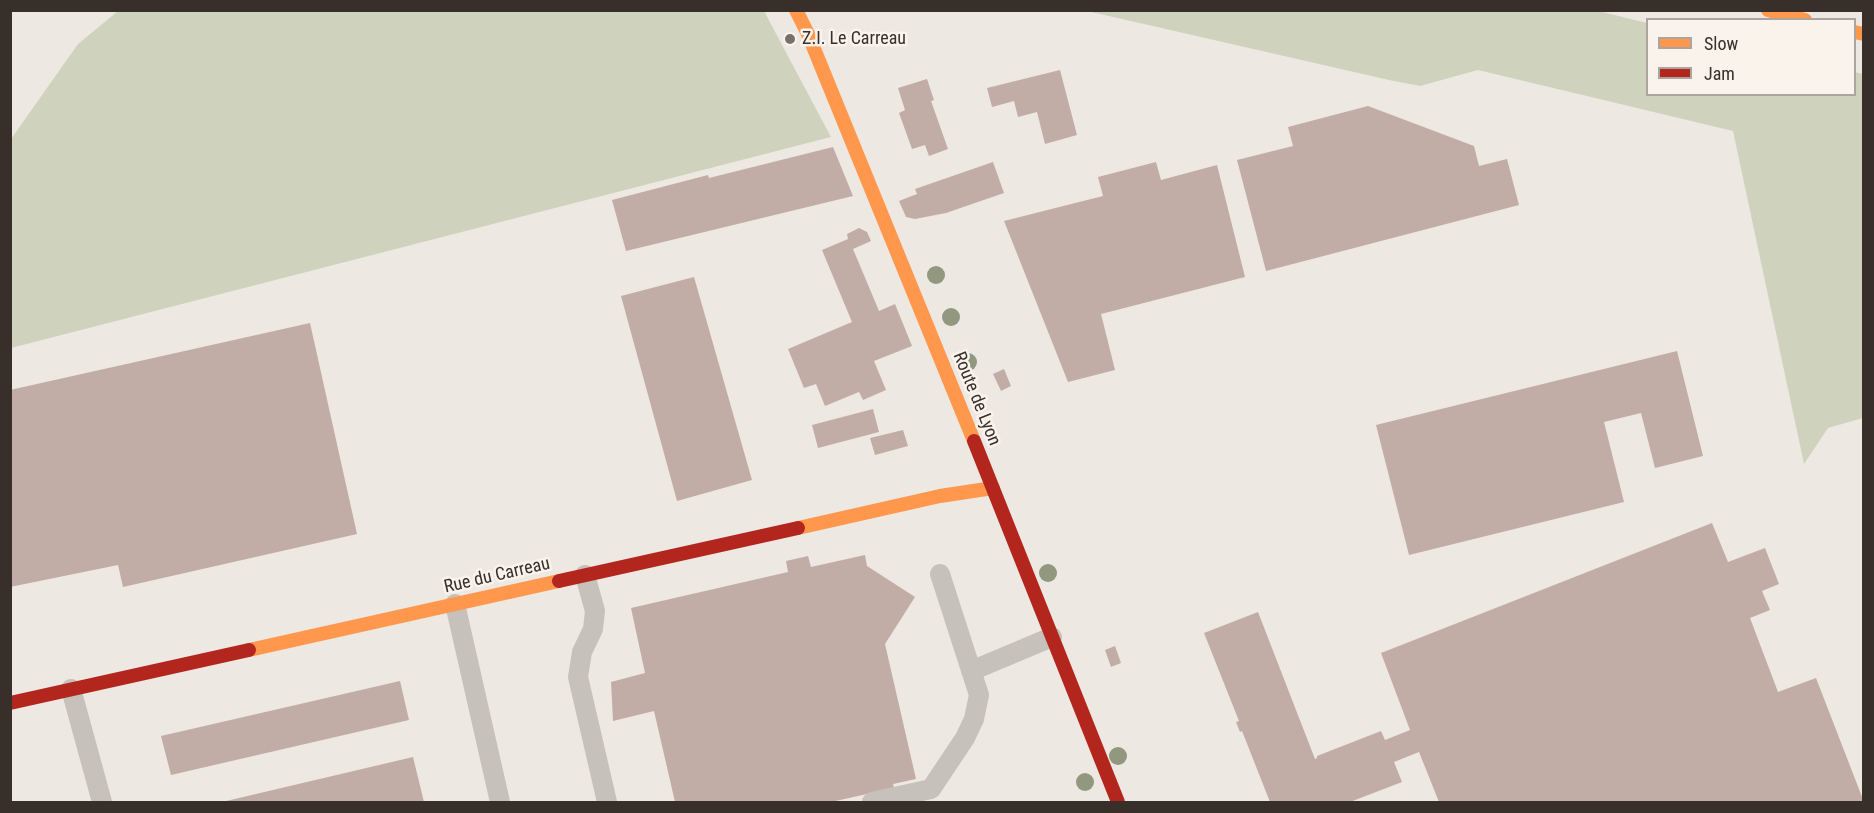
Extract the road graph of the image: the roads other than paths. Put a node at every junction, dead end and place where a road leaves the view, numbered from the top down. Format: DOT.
graph roads {
  1 [pos="796,10"];
  2 [pos="1768,10"];
  3 [pos="1798,18"];
  4 [pos="993,488"];
  5 [pos="940,574"];
  6 [pos="585,575"];
  7 [pos="455,604"];
  8 [pos="1052,637"];
  9 [pos="971,671"];
  10 [pos="71,689"];
  11 [pos="10,703"];
  12 [pos="102,802"];
  13 [pos="500,802"];
  14 [pos="608,802"];
  15 [pos="872,802"];
  16 [pos="1118,802"];
  1 -- 4 [label="main road, Route de Lyon"];
  2 -- 3 [label="main road"];
  4 -- 6 [label="main road, Rue du Carreau"];
  4 -- 8 [label="main road, Route de Lyon"];
  5 -- 9 [label="lane"];
  6 -- 7 [label="main road, Rue du Carreau"];
  6 -- 14 [label="lane"];
  7 -- 10 [label="main road, Rue du Carreau"];
  7 -- 13 [label="lane"];
  8 -- 9 [label="lane"];
  8 -- 16 [label="main road, Route de Lyon"];
  9 -- 15 [label="lane"];
  10 -- 11 [label="main road, Rue du Carreau"];
  10 -- 12 [label="lane"];
}
